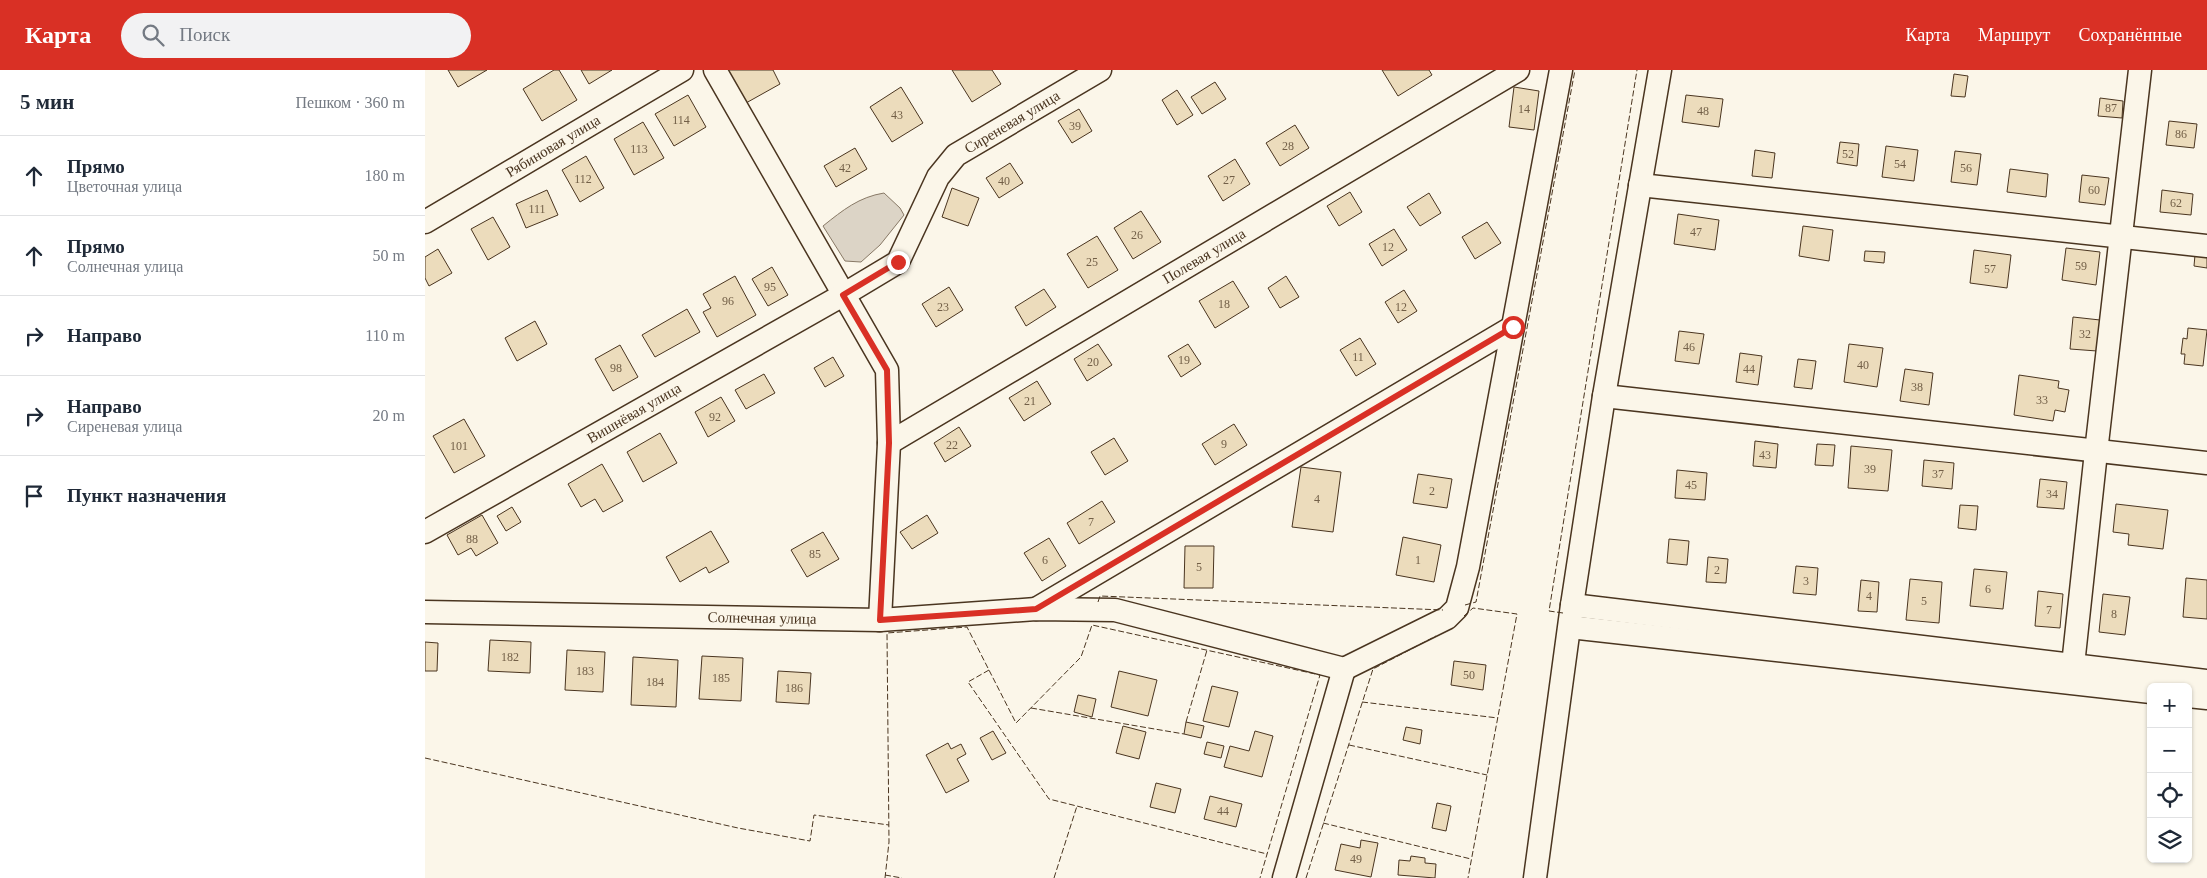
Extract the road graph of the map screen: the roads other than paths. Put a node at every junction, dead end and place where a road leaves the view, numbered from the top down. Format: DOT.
graph roads {
  1 [pos="681,70"];
  2 [pos="715,70"];
  3 [pos="1100,70"];
  4 [pos="1518,70"];
  5 [pos="1561,70"];
  6 [pos="1660,70"];
  7 [pos="2140,70"];
  8 [pos="1640,185"];
  9 [pos="425,222"];
  10 [pos="2121,237"];
  11 [pos="2207,246"];
  12 [pos="843,295"];
  13 [pos="1513,327"];
  14 [pos="1604,396"];
  15 [pos="889,443"];
  16 [pos="2096,452"];
  17 [pos="2207,464"];
  18 [pos="425,532"];
  19 [pos="1036,609"];
  20 [pos="425,612"];
  21 [pos="1571,616"];
  22 [pos="880,620"];
  23 [pos="2073,665"];
  24 [pos="1344,669"];
  25 [pos="2207,681"];
  26 [pos="2147,691"];
  27 [pos="2192,696"];
  28 [pos="2207,698"];
  29 [pos="1284,878"];
  30 [pos="1535,878"];
  1 -- 9 [label="street, Рябиновая улица"];
  2 -- 12 [label="street"];
  3 -- 12 [label="street, Сиреневая улица"];
  4 -- 15 [label="street, Полевая улица"];
  5 -- 13 [label="street"];
  6 -- 8 [label="street"];
  7 -- 10 [label="street"];
  8 -- 10 [label="street"];
  8 -- 14 [label="street"];
  10 -- 11 [label="street"];
  10 -- 16 [label="street"];
  12 -- 15 [label="street"];
  12 -- 18 [label="street, Вишнёвая улица"];
  13 -- 19 [label="street"];
  13 -- 24 [label="street"];
  14 -- 16 [label="street"];
  14 -- 21 [label="street"];
  15 -- 22 [label="street"];
  16 -- 17 [label="street"];
  16 -- 23 [label="street"];
  19 -- 22 [label="street, Солнечная улица"];
  19 -- 24 [label="street, Солнечная улица"];
  20 -- 22 [label="street, Солнечная улица"];
  21 -- 23 [label="street"];
  21 -- 26 [label="street"];
  21 -- 30 [label="street"];
  23 -- 25 [label="street"];
  24 -- 29 [label="street"];
  27 -- 28 [label="street"];
}
